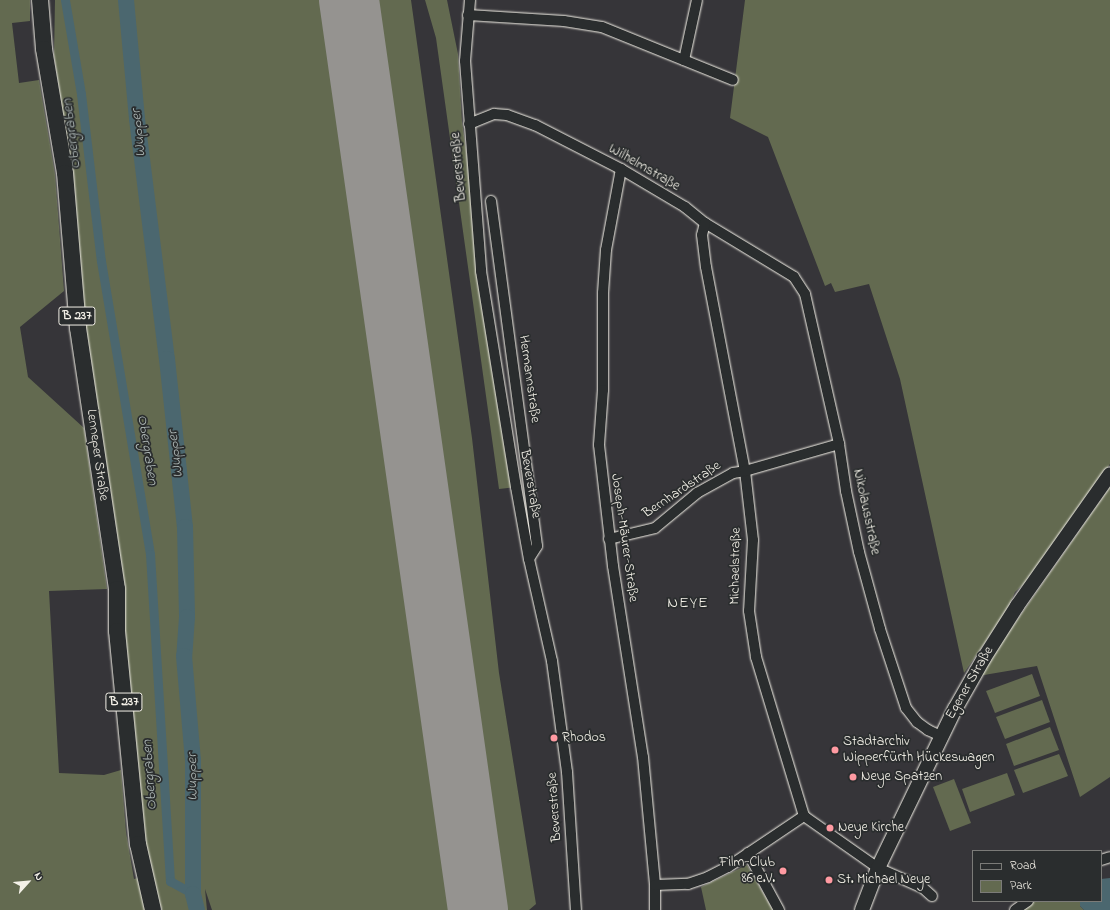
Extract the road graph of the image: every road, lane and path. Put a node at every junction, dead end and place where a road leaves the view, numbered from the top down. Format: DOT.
graph roads {
  1 [pos="40,0"];
  2 [pos="470,0"];
  3 [pos="697,0"];
  4 [pos="468,15"];
  5 [pos="684,60"];
  6 [pos="733,80"];
  7 [pos="469,124"];
  8 [pos="621,169"];
  9 [pos="491,201"];
  10 [pos="705,223"];
  11 [pos="794,277"];
  12 [pos="839,444"];
  13 [pos="745,471"];
  14 [pos="1110,474"];
  15 [pos="609,539"];
  16 [pos="529,559"];
  17 [pos="940,736"];
  18 [pos="804,816"];
  19 [pos="748,853"];
  20 [pos="878,868"];
  21 [pos="654,885"];
  22 [pos="932,896"];
  23 [pos="1027,902"];
  24 [pos="154,910"];
  25 [pos="576,910"];
  26 [pos="655,910"];
  27 [pos="779,910"];
  28 [pos="862,910"];
  29 [pos="1015,910"];
  1 -- 24 [label="main road, Lenneper Straße / B 237"];
  2 -- 4 [label="street, Beverstraße"];
  3 -- 5 [label="street"];
  4 -- 5 [label="street"];
  4 -- 7 [label="street, Beverstraße"];
  5 -- 6 [label="street"];
  7 -- 8 [label="street, Wilhelmstraße"];
  7 -- 16 [label="street, Beverstraße"];
  8 -- 10 [label="street, Wilhelmstraße"];
  8 -- 15 [label="street, Joseph-Mäurer-Straße"];
  9 -- 16 [label="street, Hermannstraße"];
  10 -- 11 [label="street, Wilhelmstraße"];
  10 -- 13 [label="street, Michaelstraße"];
  11 -- 12 [label="street, Nikolausstraße"];
  12 -- 13 [label="street, Bernhardstraße"];
  12 -- 17 [label="street, Nikolausstraße"];
  13 -- 15 [label="street, Bernhardstraße"];
  13 -- 18 [label="street, Michaelstraße"];
  14 -- 17 [label="street, Egener Straße"];
  15 -- 21 [label="street, Joseph-Mäurer-Straße"];
  16 -- 25 [label="street, Beverstraße"];
  17 -- 20 [label="street, Egener Straße"];
  18 -- 19 [label="street"];
  18 -- 20 [label="street"];
  19 -- 21 [label="street"];
  19 -- 27 [label="street"];
  20 -- 22 [label="street"];
  20 -- 28 [label="street, Egener Straße"];
  21 -- 26 [label="street, Joseph-Mäurer-Straße"];
  23 -- 29 [label="street"];
}
